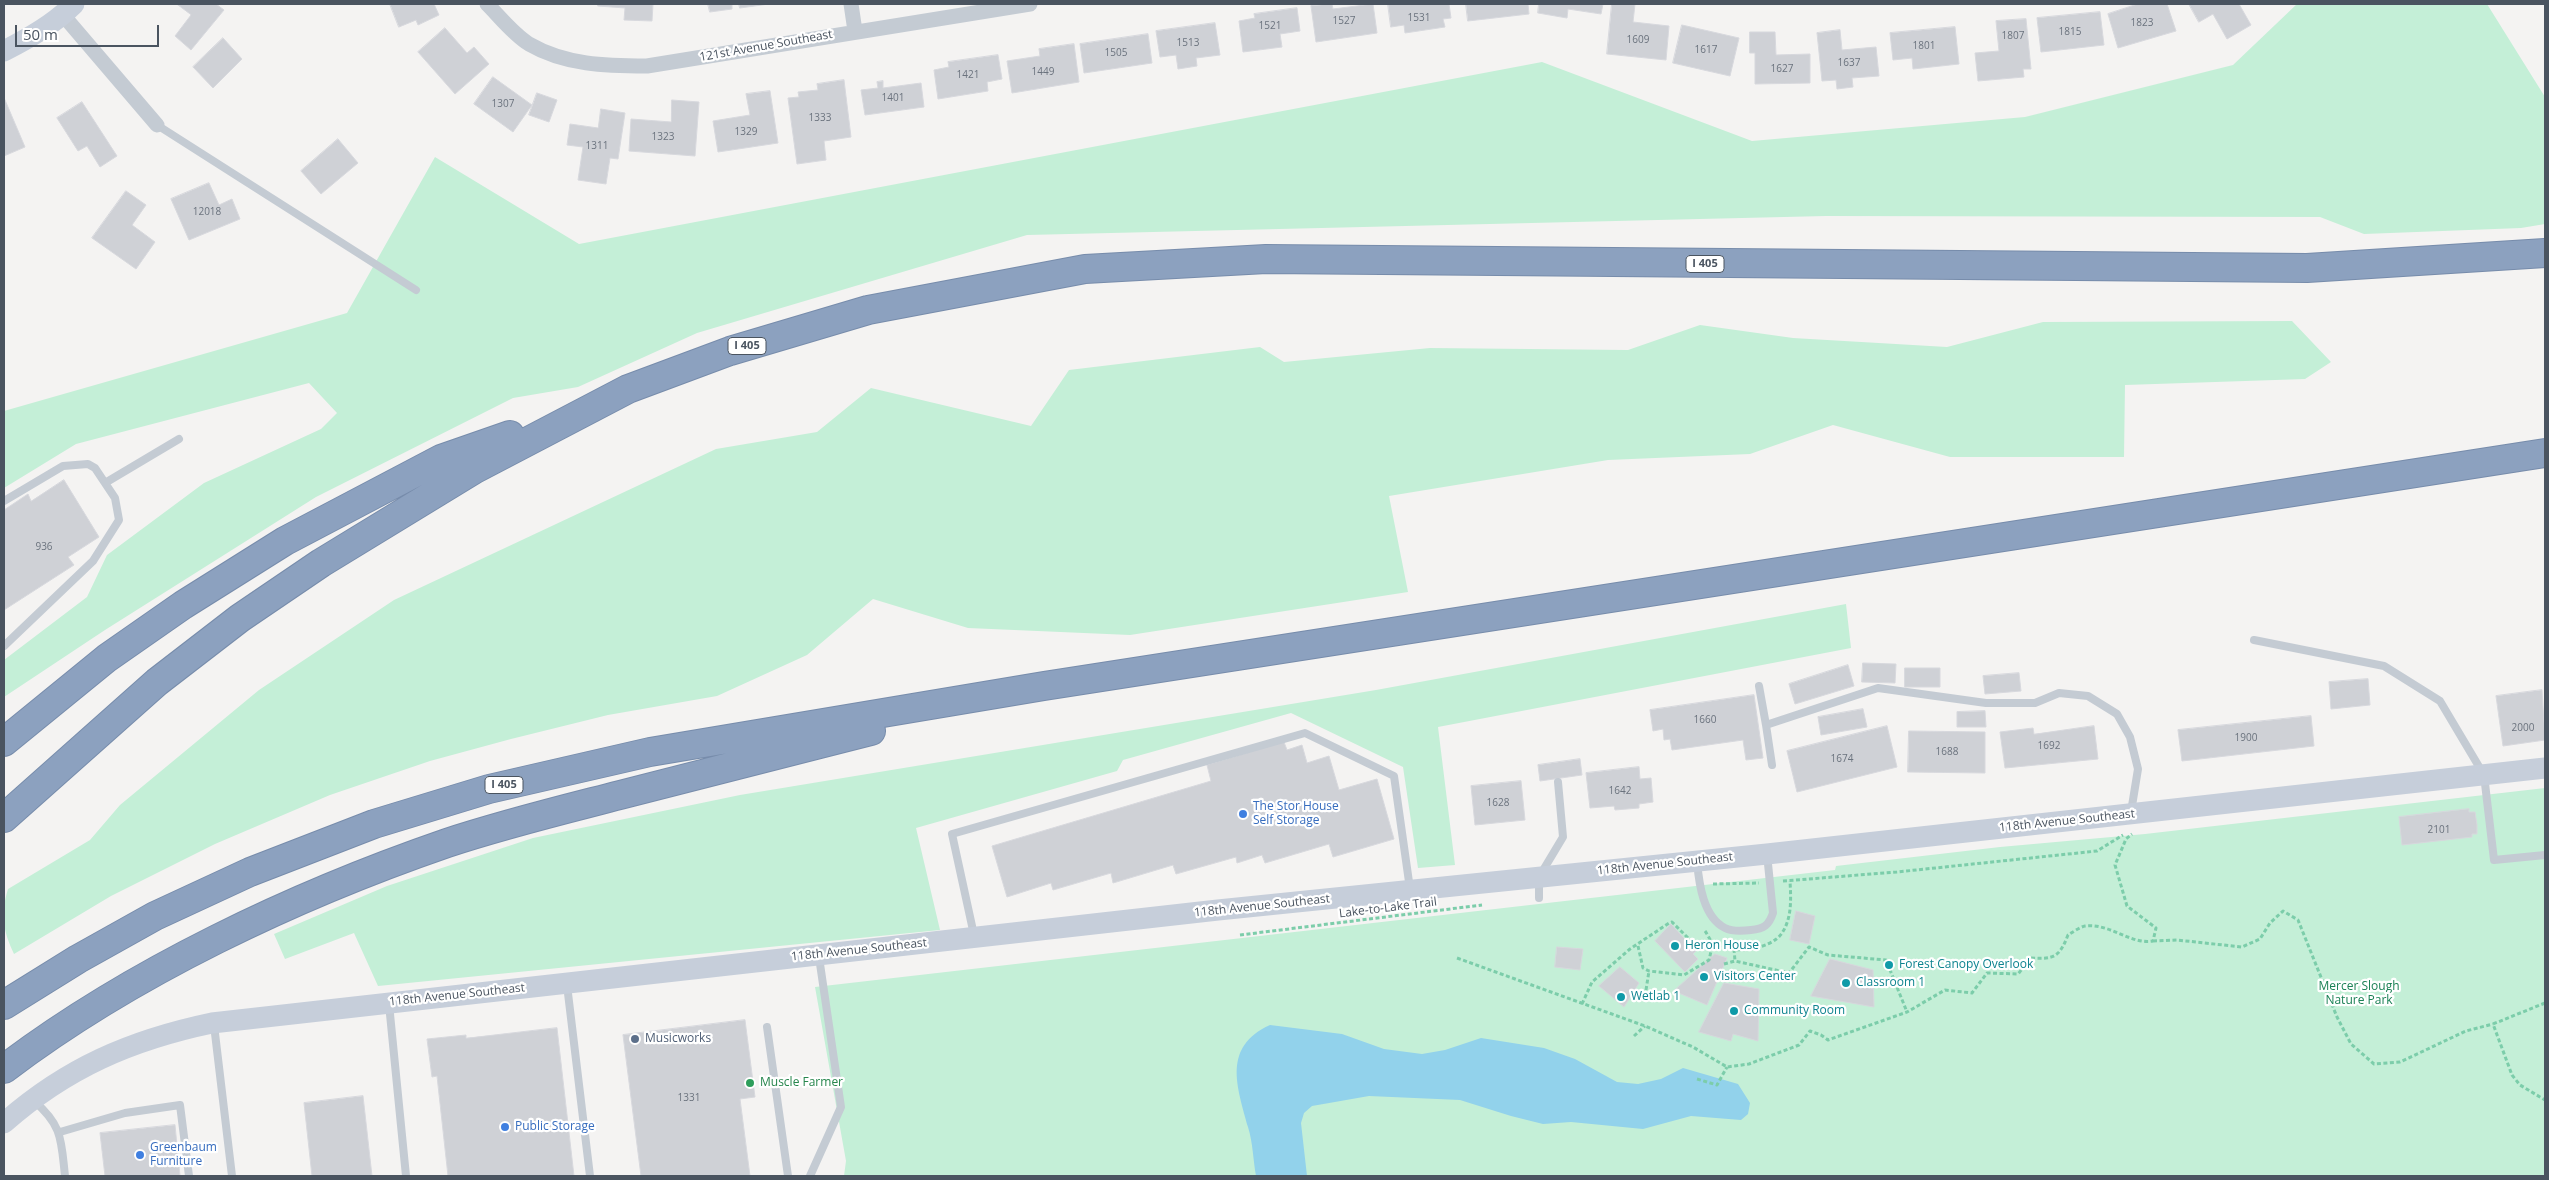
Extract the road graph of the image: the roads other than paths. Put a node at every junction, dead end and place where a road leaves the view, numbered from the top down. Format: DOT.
graph roads {
  1 [pos="487,4"];
  2 [pos="851,4"];
  3 [pos="1030,4"];
  4 [pos="68,9"];
  5 [pos="855,31"];
  6 [pos="4,51"];
  7 [pos="158,125"];
  8 [pos="2545,253"];
  9 [pos="416,290"];
  10 [pos="588,409"];
  11 [pos="179,439"];
  12 [pos="2545,453"];
  13 [pos="105,483"];
  14 [pos="4,502"];
  15 [pos="2254,640"];
  16 [pos="4,646"];
  17 [pos="1044,686"];
  18 [pos="1759,686"];
  19 [pos="1766,725"];
  20 [pos="4,742"];
  21 [pos="1772,766"];
  22 [pos="2545,768"];
  23 [pos="2484,775"];
  24 [pos="1558,782"];
  25 [pos="4,818"];
  26 [pos="2135,821"];
  27 [pos="1767,854"];
  28 [pos="2545,855"];
  29 [pos="1697,860"];
  30 [pos="1539,877"];
  31 [pos="1410,890"];
  32 [pos="1539,898"];
  33 [pos="974,937"];
  34 [pos="818,955"];
  35 [pos="567,983"];
  36 [pos="388,1003"];
  37 [pos="4,1005"];
  38 [pos="214,1023"];
  39 [pos="768,1027"];
  40 [pos="4,1069"];
  41 [pos="33,1099"];
  42 [pos="4,1123"];
  43 [pos="60,1132"];
  44 [pos="65,1176"];
  45 [pos="189,1176"];
  46 [pos="232,1176"];
  47 [pos="406,1176"];
  48 [pos="590,1176"];
  49 [pos="788,1176"];
  50 [pos="810,1176"];
  1 -- 5 [label="street, 121st Avenue Southeast"];
  2 -- 5 [label="street"];
  3 -- 5 [label="street, 121st Avenue Southeast"];
  4 -- 6 [label="street"];
  4 -- 7 [label="street"];
  7 -- 9 [label="lane"];
  8 -- 10 [label="highway, I 405"];
  10 -- 20 [label="highway"];
  10 -- 25 [label="highway, I 405"];
  11 -- 13 [label="lane"];
  12 -- 17 [label="highway, I 405"];
  13 -- 14 [label="lane"];
  13 -- 16 [label="lane"];
  15 -- 23 [label="lane"];
  17 -- 37 [label="highway, I 405"];
  17 -- 40 [label="highway"];
  18 -- 19 [label="lane"];
  19 -- 21 [label="lane"];
  19 -- 26 [label="lane"];
  22 -- 23 [label="street, 118th Avenue Southeast"];
  23 -- 26 [label="street, 118th Avenue Southeast"];
  23 -- 28 [label="lane"];
  24 -- 30 [label="lane"];
  26 -- 27 [label="street, 118th Avenue Southeast"];
  27 -- 29 [label="street, 118th Avenue Southeast"];
  27 -- 29 [label="lane"];
  29 -- 30 [label="street, 118th Avenue Southeast"];
  30 -- 31 [label="street, 118th Avenue Southeast"];
  30 -- 32 [label="lane"];
  31 -- 33 [label="street, 118th Avenue Southeast"];
  31 -- 33 [label="lane"];
  33 -- 34 [label="street, 118th Avenue Southeast"];
  34 -- 35 [label="street, 118th Avenue Southeast"];
  34 -- 50 [label="lane"];
  35 -- 36 [label="street, 118th Avenue Southeast"];
  35 -- 48 [label="lane"];
  36 -- 38 [label="street, 118th Avenue Southeast"];
  36 -- 47 [label="lane"];
  38 -- 41 [label="street, 118th Avenue Southeast"];
  38 -- 46 [label="lane"];
  39 -- 49 [label="lane"];
  41 -- 42 [label="street, 118th Avenue Southeast"];
  41 -- 43 [label="lane"];
  43 -- 44 [label="lane"];
  43 -- 45 [label="lane"];
}
